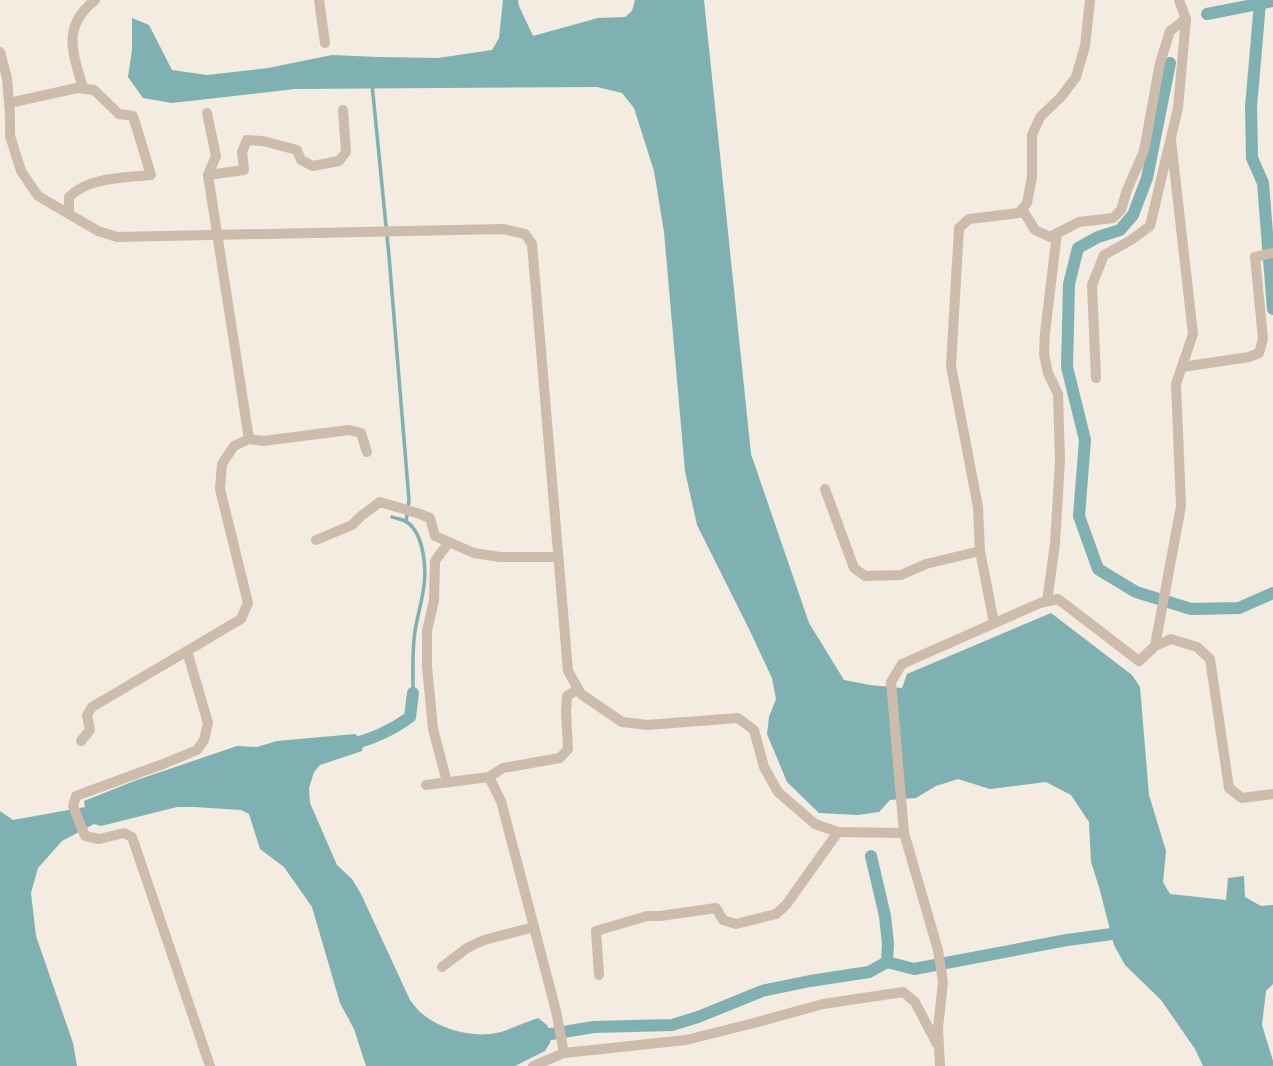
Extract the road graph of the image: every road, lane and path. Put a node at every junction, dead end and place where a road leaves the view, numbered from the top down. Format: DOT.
graph roads {
  1 [pos="95,0"];
  2 [pos="319,0"];
  3 [pos="1090,0"];
  4 [pos="1179,0"];
  5 [pos="1186,19"];
  6 [pos="325,43"];
  7 [pos="0,52"];
  8 [pos="83,88"];
  9 [pos="9,103"];
  10 [pos="342,110"];
  11 [pos="207,113"];
  12 [pos="1171,140"];
  13 [pos="208,175"];
  14 [pos="1022,209"];
  15 [pos="69,214"];
  16 [pos="1057,233"];
  17 [pos="217,235"];
  18 [pos="1273,253"];
  19 [pos="1182,366"];
  20 [pos="1096,378"];
  21 [pos="249,439"];
  22 [pos="367,452"];
  23 [pos="825,489"];
  24 [pos="316,540"];
  25 [pos="449,542"];
  26 [pos="980,551"];
  27 [pos="558,557"];
  28 [pos="1047,602"];
  29 [pos="994,623"];
  30 [pos="1155,646"];
  31 [pos="187,651"];
  32 [pos="578,689"];
  33 [pos="81,741"];
  34 [pos="489,776"];
  35 [pos="448,782"];
  36 [pos="426,785"];
  37 [pos="1273,794"];
  38 [pos="838,832"];
  39 [pos="904,833"];
  40 [pos="534,927"];
  41 [pos="442,967"];
  42 [pos="599,975"];
  43 [pos="939,1048"];
  44 [pos="564,1053"];
  45 [pos="210,1066"];
  46 [pos="533,1066"];
  47 [pos="940,1066"];
  1 -- 8 [label="street"];
  2 -- 6 [label="street"];
  3 -- 14 [label="street"];
  4 -- 5 [label="street"];
  5 -- 12 [label="street"];
  5 -- 16 [label="street"];
  7 -- 9 [label="street"];
  8 -- 9 [label="street"];
  8 -- 15 [label="street"];
  9 -- 15 [label="street"];
  10 -- 13 [label="street"];
  11 -- 13 [label="street"];
  12 -- 19 [label="street"];
  12 -- 20 [label="street"];
  13 -- 17 [label="street"];
  14 -- 16 [label="street"];
  14 -- 26 [label="street"];
  15 -- 17 [label="street"];
  16 -- 28 [label="street"];
  17 -- 21 [label="street"];
  17 -- 27 [label="street"];
  18 -- 19 [label="street"];
  19 -- 30 [label="street"];
  21 -- 22 [label="street"];
  21 -- 31 [label="street"];
  23 -- 26 [label="street"];
  24 -- 25 [label="street"];
  25 -- 27 [label="street"];
  25 -- 35 [label="street"];
  26 -- 29 [label="street"];
  27 -- 32 [label="street"];
  28 -- 29 [label="street"];
  28 -- 30 [label="street"];
  29 -- 39 [label="street"];
  30 -- 37 [label="street"];
  31 -- 33 [label="street"];
  31 -- 45 [label="street"];
  32 -- 34 [label="street"];
  32 -- 38 [label="street"];
  34 -- 35 [label="street"];
  34 -- 40 [label="street"];
  35 -- 36 [label="street"];
  38 -- 39 [label="street"];
  38 -- 42 [label="street"];
  39 -- 43 [label="street"];
  40 -- 41 [label="street"];
  40 -- 44 [label="street"];
  43 -- 44 [label="street"];
  43 -- 47 [label="street"];
  44 -- 46 [label="street"];
}
